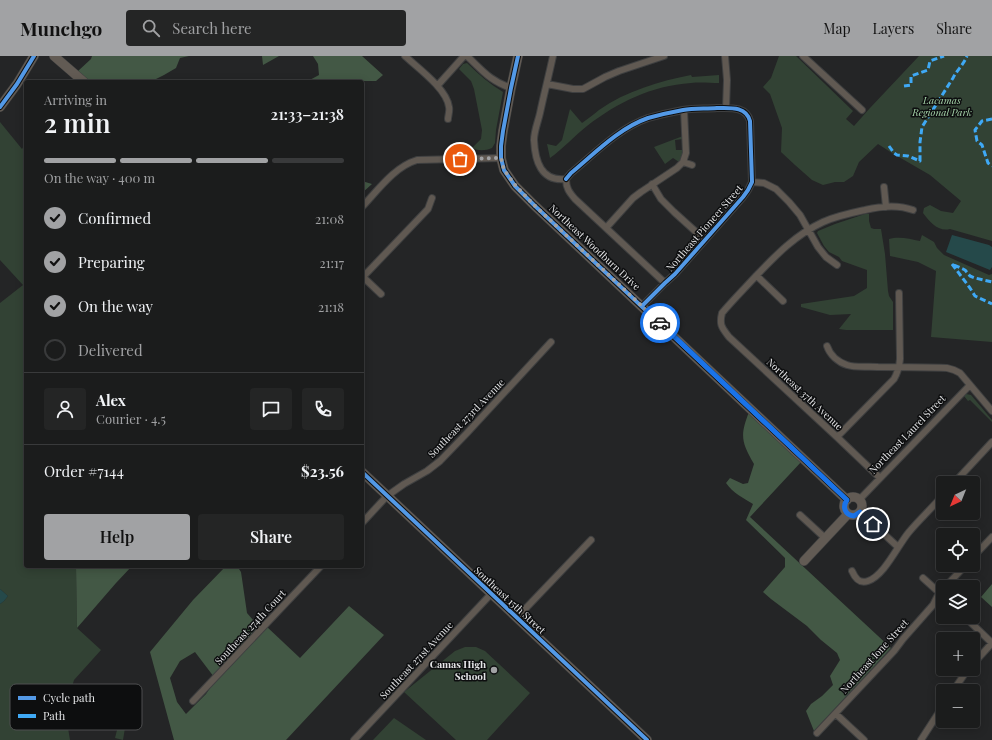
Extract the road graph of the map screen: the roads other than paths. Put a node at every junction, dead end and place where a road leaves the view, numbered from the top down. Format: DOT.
graph roads {
  1 [pos="34,56"];
  2 [pos="54,56"];
  3 [pos="405,56"];
  4 [pos="466,56"];
  5 [pos="518,56"];
  6 [pos="553,56"];
  7 [pos="664,56"];
  8 [pos="724,56"];
  9 [pos="804,56"];
  10 [pos="82,80"];
  11 [pos="547,84"];
  12 [pos="438,85"];
  13 [pos="511,88"];
  14 [pos="0,107"];
  15 [pos="726,108"];
  16 [pos="684,110"];
  17 [pos="862,110"];
  18 [pos="448,119"];
  19 [pos="501,158"];
  20 [pos="683,162"];
  21 [pos="692,165"];
  22 [pos="566,179"];
  23 [pos="752,182"];
  24 [pos="652,184"];
  25 [pos="884,188"];
  26 [pos="432,198"];
  27 [pos="364,205"];
  28 [pos="886,207"];
  29 [pos="913,210"];
  30 [pos="606,228"];
  31 [pos="809,230"];
  32 [pos="706,240"];
  33 [pos="838,265"];
  34 [pos="364,275"];
  35 [pos="757,276"];
  36 [pos="364,279"];
  37 [pos="665,282"];
  38 [pos="899,293"];
  39 [pos="381,294"];
  40 [pos="782,301"];
  41 [pos="642,306"];
  42 [pos="551,342"];
  43 [pos="827,346"];
  44 [pos="899,367"];
  45 [pos="970,384"];
  46 [pos="992,411"];
  47 [pos="837,437"];
  48 [pos="992,442"];
  49 [pos="364,474"];
  50 [pos="960,476"];
  51 [pos="880,478"];
  52 [pos="387,496"];
  53 [pos="847,500"];
  54 [pos="860,500"];
  55 [pos="936,503"];
  56 [pos="860,512"];
  57 [pos="848,514"];
  58 [pos="800,515"];
  59 [pos="364,521"];
  60 [pos="992,537"];
  61 [pos="825,538"];
  62 [pos="591,540"];
  63 [pos="898,547"];
  64 [pos="980,550"];
  65 [pos="804,561"];
  66 [pos="319,568"];
  67 [pos="852,571"];
  68 [pos="960,572"];
  69 [pos="923,578"];
  70 [pos="953,580"];
  71 [pos="936,586"];
  72 [pos="491,594"];
  73 [pos="936,601"];
  74 [pos="519,620"];
  75 [pos="972,624"];
  76 [pos="992,643"];
  77 [pos="980,656"];
  78 [pos="193,701"];
  79 [pos="836,714"];
  80 [pos="936,717"];
  81 [pos="817,733"];
  82 [pos="354,740"];
  83 [pos="647,740"];
  84 [pos="864,740"];
  85 [pos="921,740"];
  1 -- 14 [label="street"];
  2 -- 10 [label="street"];
  3 -- 12 [label="street"];
  4 -- 12 [label="street"];
  4 -- 13 [label="street"];
  5 -- 13 [label="street, Northeast Woodburn Drive"];
  6 -- 11 [label="street"];
  7 -- 11 [label="street"];
  8 -- 15 [label="street"];
  9 -- 17 [label="street"];
  11 -- 22 [label="street"];
  12 -- 18 [label="street"];
  13 -- 19 [label="street, Northeast Woodburn Drive"];
  15 -- 16 [label="street, Northeast Pioneer Street"];
  15 -- 23 [label="street, Northeast Pioneer Street"];
  16 -- 20 [label="street"];
  16 -- 22 [label="street, Northeast Pioneer Street"];
  19 -- 27 [label="street"];
  19 -- 41 [label="street, Northeast Woodburn Drive"];
  20 -- 21 [label="street"];
  20 -- 24 [label="street"];
  22 -- 30 [label="street"];
  23 -- 31 [label="street"];
  23 -- 32 [label="street, Northeast Pioneer Street"];
  24 -- 30 [label="street"];
  24 -- 32 [label="street"];
  25 -- 28 [label="street"];
  26 -- 34 [label="street"];
  28 -- 29 [label="street"];
  28 -- 31 [label="street"];
  30 -- 37 [label="street"];
  31 -- 33 [label="street"];
  31 -- 35 [label="street"];
  32 -- 37 [label="street, Northeast Pioneer Street"];
  35 -- 40 [label="street"];
  35 -- 47 [label="street, Northeast 37th Avenue"];
  36 -- 39 [label="street"];
  37 -- 41 [label="street, Northeast Pioneer Street"];
  38 -- 44 [label="street"];
  41 -- 53 [label="street, Northeast Woodburn Drive"];
  42 -- 52 [label="street, Southeast 273rd Avenue"];
  43 -- 44 [label="street"];
  44 -- 45 [label="street"];
  44 -- 47 [label="street"];
  45 -- 46 [label="street"];
  45 -- 51 [label="street, Northeast Laurel Street"];
  47 -- 51 [label="street, Northeast 37th Avenue"];
  48 -- 50 [label="street"];
  49 -- 52 [label="street, Southeast 15th Street"];
  51 -- 54 [label="street, Northeast Laurel Street"];
  52 -- 59 [label="street"];
  52 -- 72 [label="street, Southeast 15th Street"];
  53 -- 54 [label="street"];
  53 -- 57 [label="street"];
  54 -- 56 [label="street"];
  55 -- 63 [label="street"];
  56 -- 57 [label="street"];
  56 -- 63 [label="street"];
  57 -- 61 [label="street"];
  58 -- 61 [label="street"];
  60 -- 64 [label="street"];
  61 -- 65 [label="street"];
  62 -- 74 [label="street"];
  63 -- 67 [label="street"];
  66 -- 78 [label="street, Southeast 274th Court"];
  68 -- 70 [label="street, Northeast Ione Street"];
  69 -- 71 [label="street"];
  72 -- 74 [label="street, Southeast 15th Street"];
  72 -- 82 [label="street, Southeast 271st Avenue"];
  73 -- 79 [label="street, Northeast Ione Street"];
  74 -- 83 [label="street, Southeast 15th Street"];
  75 -- 76 [label="street"];
  76 -- 77 [label="street"];
  79 -- 81 [label="street, Northeast Ione Street"];
  79 -- 84 [label="street"];
  80 -- 85 [label="street"];
}
